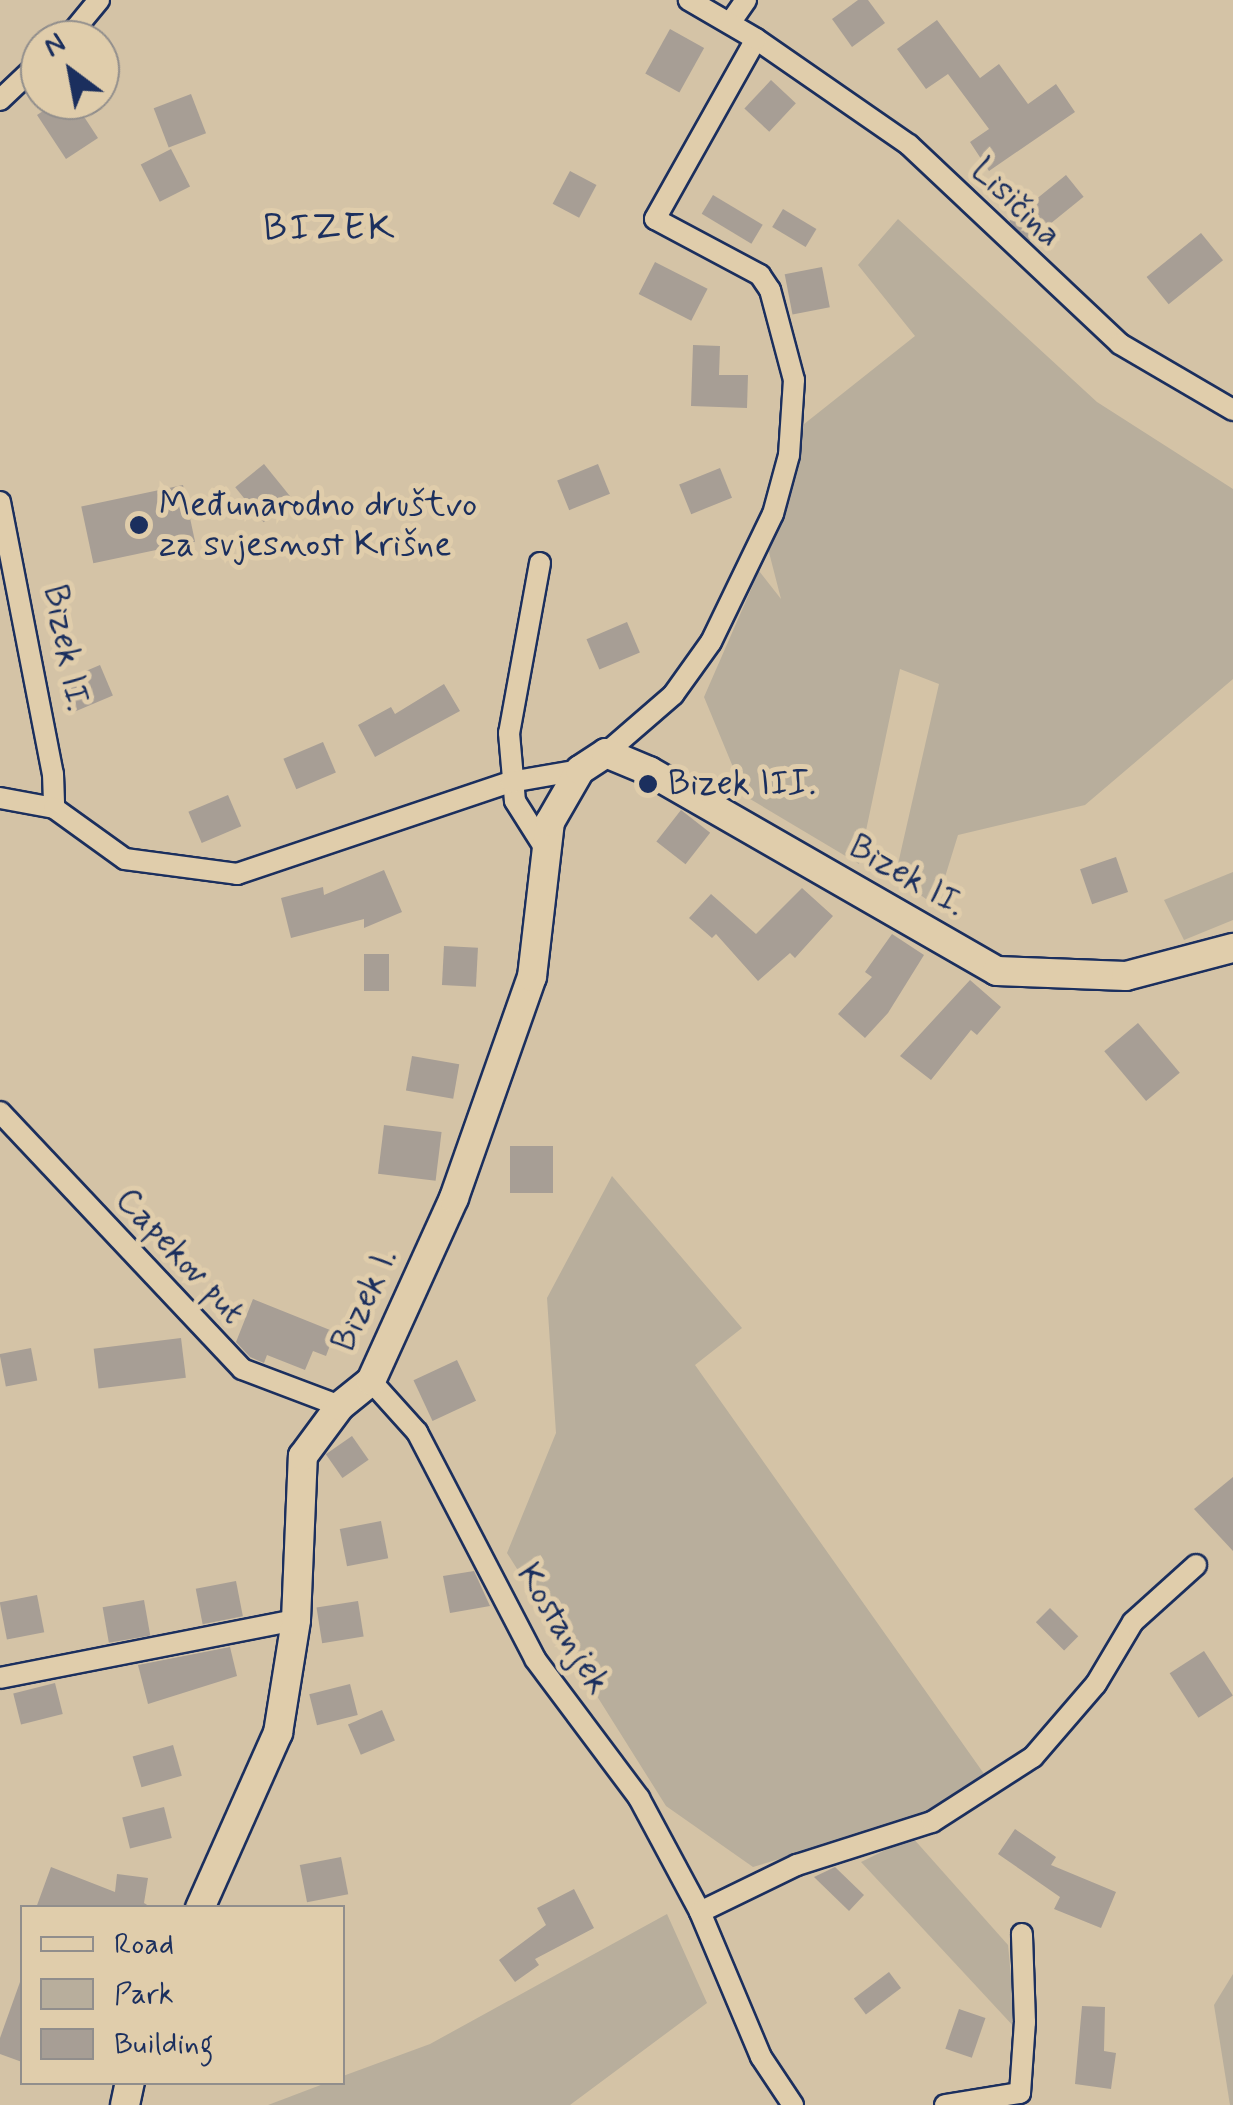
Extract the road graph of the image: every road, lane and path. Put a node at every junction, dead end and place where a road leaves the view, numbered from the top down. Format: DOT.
graph roads {
  1 [pos="99,0"];
  2 [pos="689,0"];
  3 [pos="746,0"];
  4 [pos="82,20"];
  5 [pos="730,23"];
  6 [pos="756,39"];
  7 [pos="20,81"];
  8 [pos="0,100"];
  9 [pos="1233,410"];
  10 [pos="0,502"];
  11 [pos="540,564"];
  12 [pos="606,752"];
  13 [pos="580,770"];
  14 [pos="511,782"];
  15 [pos="0,798"];
  16 [pos="54,808"];
  17 [pos="546,850"];
  18 [pos="1233,948"];
  19 [pos="0,1112"];
  20 [pos="370,1381"];
  21 [pos="340,1406"];
  22 [pos="1196,1565"];
  23 [pos="296,1620"];
  24 [pos="0,1678"];
  25 [pos="201,1905"];
  26 [pos="700,1912"];
  27 [pos="1022,1934"];
  28 [pos="793,2105"];
  29 [pos="945,2105"];
  1 -- 4 [label="street"];
  2 -- 5 [label="street"];
  3 -- 5 [label="street"];
  5 -- 6 [label="street"];
  6 -- 9 [label="street, Lisičina"];
  6 -- 12 [label="street"];
  7 -- 8 [label="street"];
  10 -- 16 [label="street, Bizek II."];
  11 -- 14 [label="street"];
  12 -- 13 [label="street"];
  12 -- 18 [label="street, Bizek II."];
  13 -- 14 [label="street"];
  13 -- 17 [label="street, Bizek I."];
  14 -- 16 [label="street"];
  14 -- 17 [label="street"];
  15 -- 16 [label="street"];
  17 -- 20 [label="street, Bizek I."];
  19 -- 21 [label="street, Capekov put"];
  20 -- 21 [label="street, Bizek I."];
  20 -- 26 [label="street, Kostanjek"];
  21 -- 23 [label="street, Bizek I."];
  22 -- 26 [label="street"];
  23 -- 24 [label="street"];
  23 -- 25 [label="street, Bizek I."];
  26 -- 28 [label="street, Kostanjek"];
  27 -- 29 [label="street"];
}
